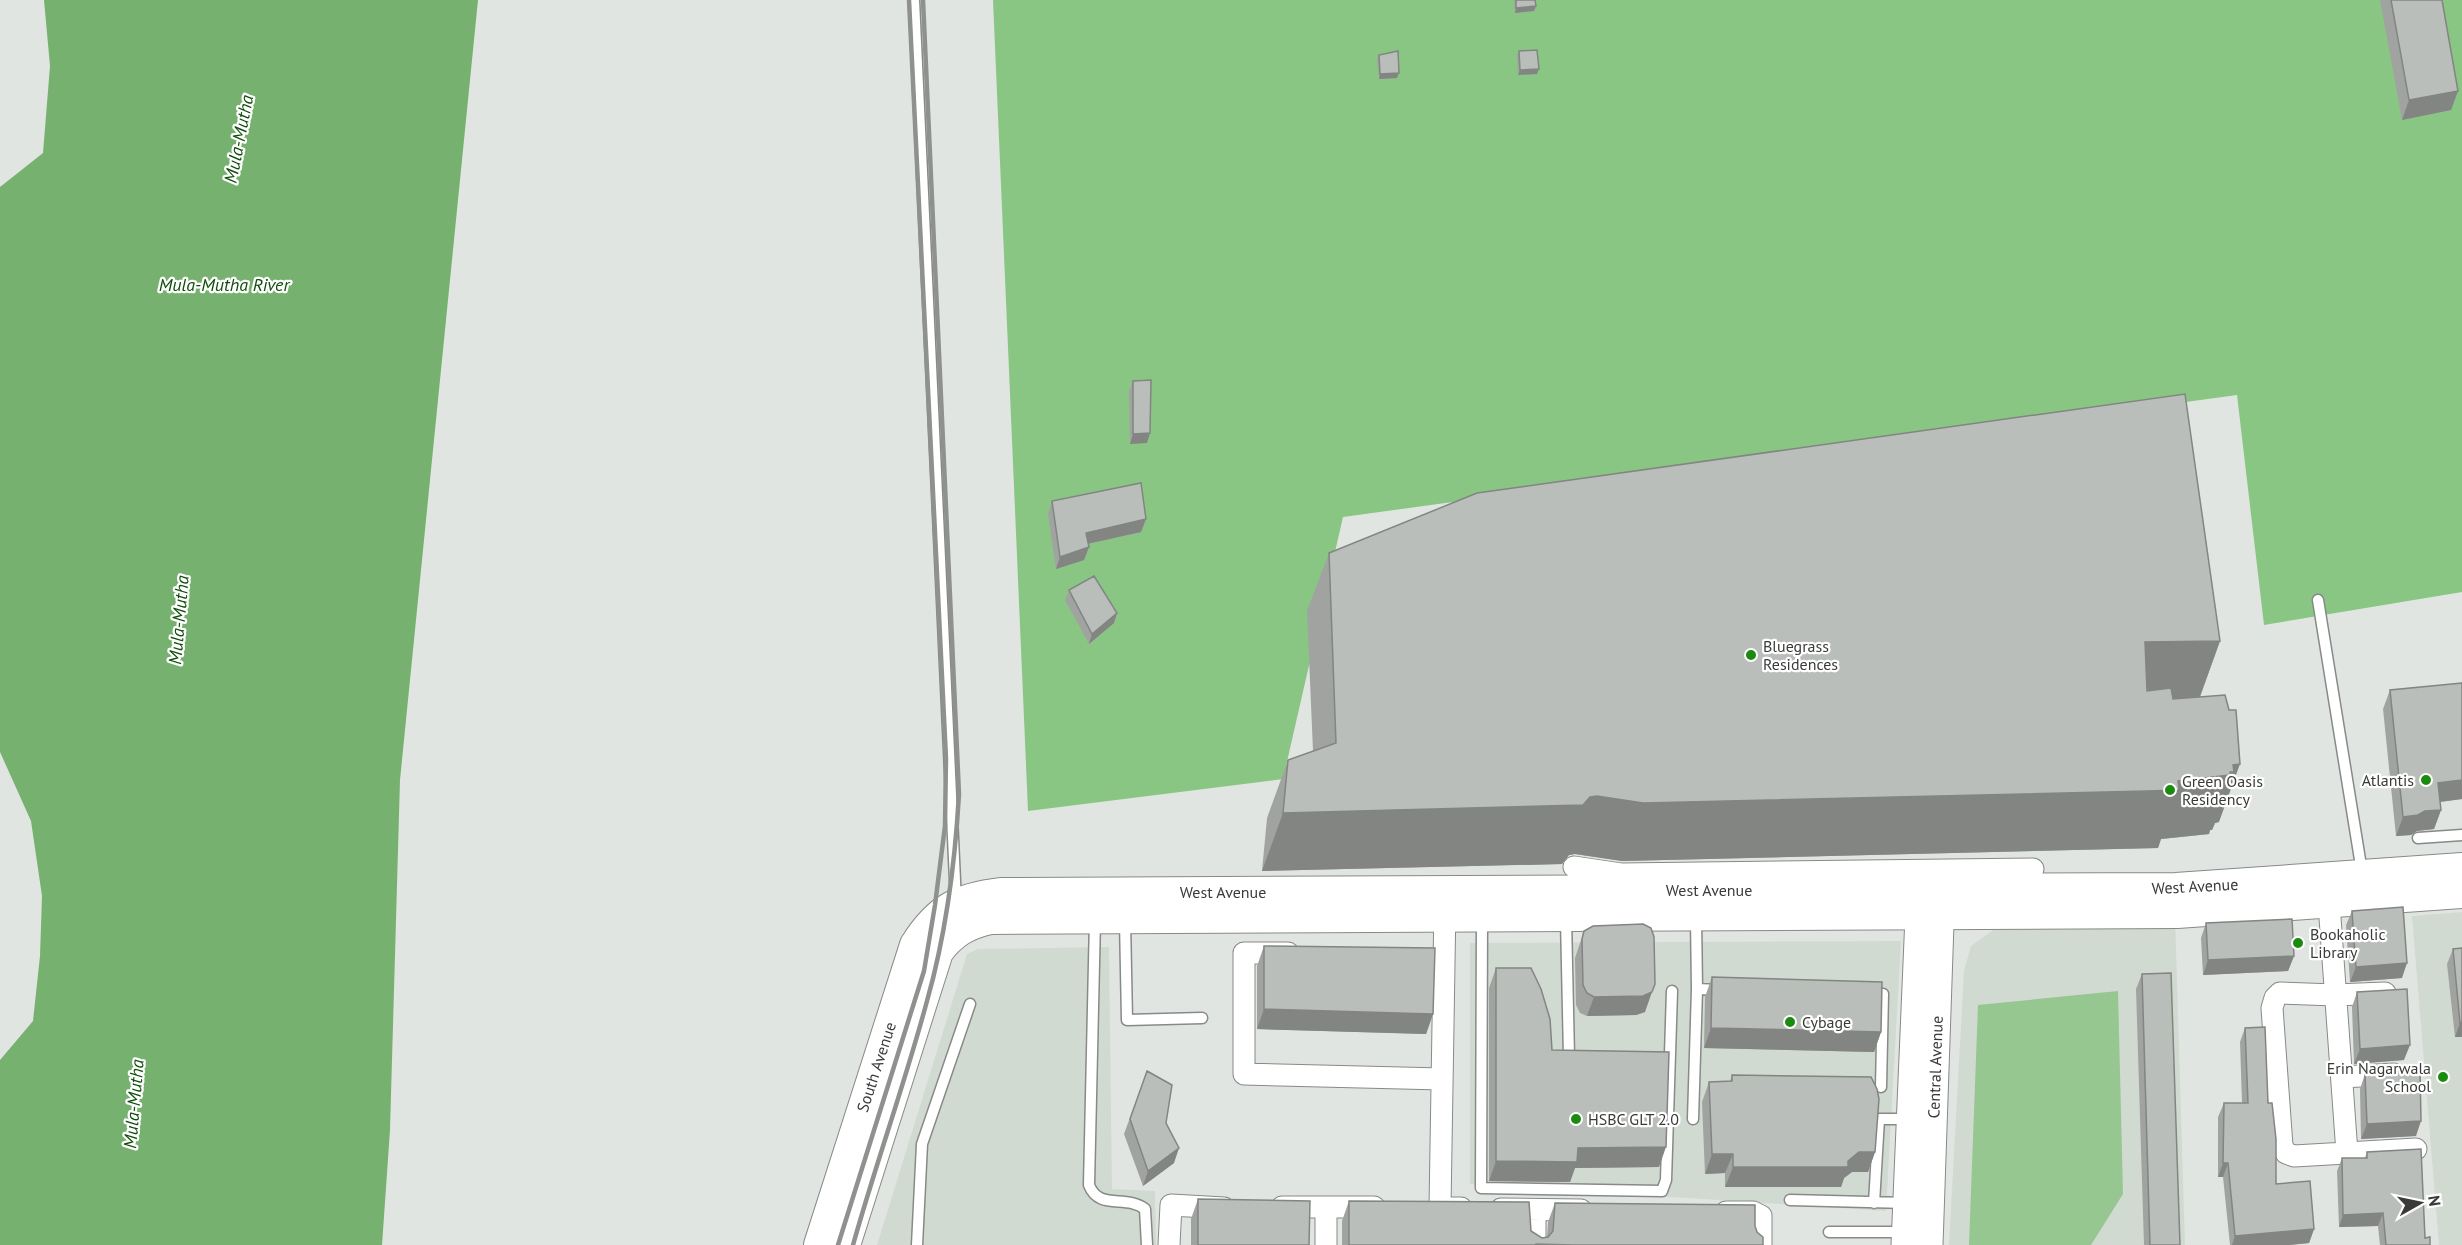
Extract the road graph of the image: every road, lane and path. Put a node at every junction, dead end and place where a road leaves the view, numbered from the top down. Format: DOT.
graph roads {
  1 [pos="914,0"];
  2 [pos="2318,600"];
  3 [pos="2462,835"];
  4 [pos="2418,838"];
  5 [pos="1574,867"];
  6 [pos="2033,868"];
  7 [pos="2462,868"];
  8 [pos="2363,876"];
  9 [pos="1872,880"];
  10 [pos="2328,891"];
  11 [pos="2462,892"];
  12 [pos="1930,902"];
  13 [pos="1445,904"];
  14 [pos="961,915"];
  15 [pos="1566,915"];
  16 [pos="1696,915"];
  17 [pos="1482,916"];
  18 [pos="1095,918"];
  19 [pos="1124,918"];
  20 [pos="1303,953"];
  21 [pos="1421,954"];
  22 [pos="1444,955"];
  23 [pos="1697,989"];
  24 [pos="1732,990"];
  25 [pos="1672,991"];
  26 [pos="2398,992"];
  27 [pos="1860,993"];
  28 [pos="2335,995"];
  29 [pos="970,1004"];
  30 [pos="1202,1018"];
  31 [pos="1580,1057"];
  32 [pos="2406,1074"];
  33 [pos="2343,1077"];
  34 [pos="1442,1079"];
  35 [pos="1881,1087"];
  36 [pos="1693,1119"];
  37 [pos="1910,1119"];
  38 [pos="2416,1149"];
  39 [pos="2347,1153"];
  40 [pos="1790,1200"];
  41 [pos="1874,1203"];
  42 [pos="1907,1203"];
  43 [pos="1326,1207"];
  44 [pos="1243,1208"];
  45 [pos="1267,1208"];
  46 [pos="1395,1208"];
  47 [pos="1418,1208"];
  48 [pos="1440,1208"];
  49 [pos="1535,1209"];
  50 [pos="1601,1211"];
  51 [pos="1711,1212"];
  52 [pos="1829,1232"];
  53 [pos="1905,1238"];
  54 [pos="819,1245"];
  55 [pos="845,1245"];
  56 [pos="916,1245"];
  57 [pos="1147,1245"];
  58 [pos="1169,1245"];
  59 [pos="1326,1245"];
  60 [pos="1535,1245"];
  61 [pos="1761,1245"];
  62 [pos="1929,1245"];
  1 -- 14 [label="lane"];
  2 -- 8 [label="lane"];
  3 -- 4 [label="lane"];
  5 -- 9 [label="street"];
  6 -- 9 [label="street"];
  7 -- 8 [label="main road, West Avenue"];
  8 -- 10 [label="main road, West Avenue"];
  9 -- 12 [label="main road, West Avenue"];
  9 -- 13 [label="main road, West Avenue"];
  10 -- 11 [label="main road, West Avenue"];
  10 -- 12 [label="main road, West Avenue"];
  10 -- 28 [label="street"];
  12 -- 16 [label="main road, West Avenue"];
  12 -- 37 [label="street, Central Avenue"];
  12 -- 62 [label="street, Central Avenue"];
  13 -- 14 [label="main road, West Avenue"];
  13 -- 17 [label="main road, West Avenue"];
  13 -- 19 [label="main road, West Avenue"];
  13 -- 22 [label="street"];
  14 -- 18 [label="main road, West Avenue"];
  14 -- 54 [label="main road, South Avenue"];
  14 -- 55 [label="main road, South Avenue"];
  15 -- 16 [label="main road, West Avenue"];
  15 -- 17 [label="main road, West Avenue"];
  15 -- 31 [label="lane"];
  16 -- 23 [label="lane"];
  17 -- 25 [label="lane"];
  18 -- 19 [label="main road, West Avenue"];
  18 -- 57 [label="lane"];
  19 -- 30 [label="lane"];
  20 -- 34 [label="street"];
  21 -- 22 [label="street"];
  22 -- 34 [label="street"];
  23 -- 24 [label="lane"];
  23 -- 36 [label="lane"];
  26 -- 28 [label="street"];
  27 -- 35 [label="lane"];
  28 -- 33 [label="street"];
  28 -- 39 [label="street"];
  29 -- 56 [label="lane"];
  32 -- 33 [label="street"];
  33 -- 39 [label="street"];
  34 -- 48 [label="street"];
  37 -- 41 [label="lane"];
  37 -- 42 [label="street, Central Avenue"];
  38 -- 39 [label="street"];
  40 -- 41 [label="lane"];
  41 -- 42 [label="lane"];
  42 -- 53 [label="street, Central Avenue"];
  43 -- 45 [label="street"];
  43 -- 46 [label="street"];
  43 -- 59 [label="street"];
  44 -- 58 [label="street"];
  47 -- 48 [label="street"];
  48 -- 49 [label="street"];
  49 -- 50 [label="street"];
  49 -- 60 [label="street"];
  51 -- 61 [label="street"];
  52 -- 53 [label="lane"];
}
